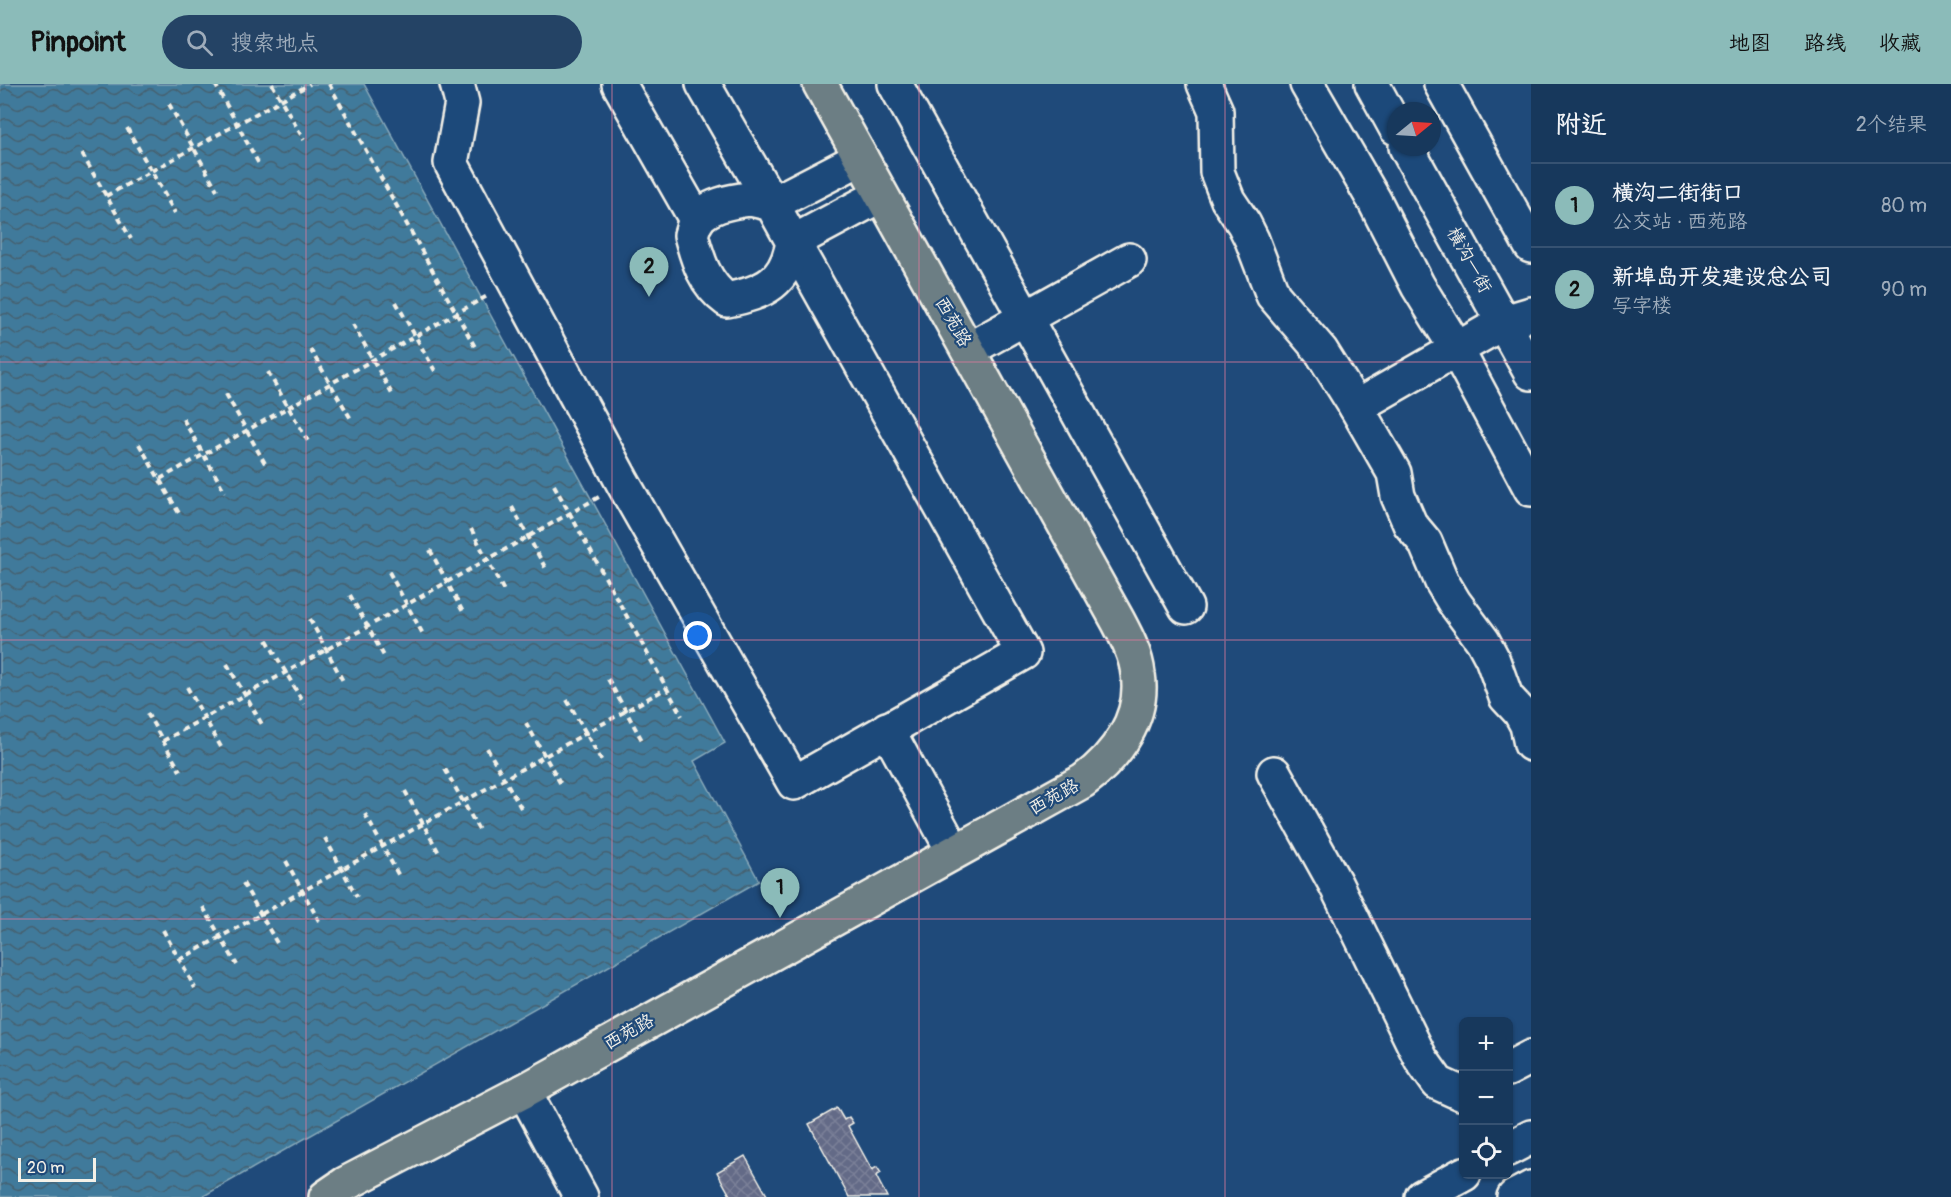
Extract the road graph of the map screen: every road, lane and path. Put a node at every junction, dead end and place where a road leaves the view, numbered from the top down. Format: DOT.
graph roads {
  1 [pos="216,84"];
  2 [pos="272,84"];
  3 [pos="310,84"];
  4 [pos="329,84"];
  5 [pos="457,84"];
  6 [pos="619,84"];
  7 [pos="703,84"];
  8 [pos="820,84"];
  9 [pos="895,84"];
  10 [pos="1204,84"];
  11 [pos="1308,84"];
  12 [pos="1371,84"];
  13 [pos="1441,84"];
  14 [pos="281,100"];
  15 [pos="169,104"];
  16 [pos="1387,112"];
  17 [pos="238,124"];
  18 [pos="127,128"];
  19 [pos="304,140"];
  20 [pos="193,147"];
  21 [pos="82,154"];
  22 [pos="1412,156"];
  23 [pos="861,158"];
  24 [pos="260,166"];
  25 [pos="151,171"];
  26 [pos="217,190"];
  27 [pos="881,195"];
  28 [pos="106,196"];
  29 [pos="772,204"];
  30 [pos="175,213"];
  31 [pos="696,221"];
  32 [pos="131,239"];
  33 [pos="794,242"];
  34 [pos="1531,246"];
  35 [pos="1129,260"];
  36 [pos="513,281"];
  37 [pos="396,302"];
  38 [pos="457,314"];
  39 [pos="1026,318"];
  40 [pos="1517,318"];
  41 [pos="352,324"];
  42 [pos="416,337"];
  43 [pos="475,347"];
  44 [pos="310,349"];
  45 [pos="1455,349"];
  46 [pos="968,350"];
  47 [pos="373,361"];
  48 [pos="435,371"];
  49 [pos="268,372"];
  50 [pos="1531,373"];
  51 [pos="331,384"];
  52 [pos="226,394"];
  53 [pos="392,394"];
  54 [pos="1356,406"];
  55 [pos="289,408"];
  56 [pos="183,419"];
  57 [pos="351,419"];
  58 [pos="247,431"];
  59 [pos="309,443"];
  60 [pos="140,444"];
  61 [pos="204,455"];
  62 [pos="267,467"];
  63 [pos="160,479"];
  64 [pos="623,483"];
  65 [pos="554,485"];
  66 [pos="1531,489"];
  67 [pos="225,492"];
  68 [pos="512,507"];
  69 [pos="571,513"];
  70 [pos="180,515"];
  71 [pos="471,529"];
  72 [pos="529,537"];
  73 [pos="430,550"];
  74 [pos="487,560"];
  75 [pos="546,569"];
  76 [pos="389,572"];
  77 [pos="447,583"];
  78 [pos="504,591"];
  79 [pos="350,595"];
  80 [pos="406,605"];
  81 [pos="1186,607"];
  82 [pos="464,614"];
  83 [pos="310,619"];
  84 [pos="367,627"];
  85 [pos="424,636"];
  86 [pos="267,640"];
  87 [pos="326,650"];
  88 [pos="385,657"];
  89 [pos="227,664"];
  90 [pos="286,673"];
  91 [pos="608,679"];
  92 [pos="344,683"];
  93 [pos="187,687"];
  94 [pos="667,688"];
  95 [pos="246,695"];
  96 [pos="567,700"];
  97 [pos="304,704"];
  98 [pos="626,711"];
  99 [pos="147,713"];
  100 [pos="682,716"];
  101 [pos="204,718"];
  102 [pos="526,723"];
  103 [pos="263,726"];
  104 [pos="887,729"];
  105 [pos="585,734"];
  106 [pos="163,741"];
  107 [pos="643,742"];
  108 [pos="1531,744"];
  109 [pos="220,747"];
  110 [pos="487,748"];
  111 [pos="545,756"];
  112 [pos="603,763"];
  113 [pos="445,769"];
  114 [pos="180,771"];
  115 [pos="1274,773"];
  116 [pos="504,779"];
  117 [pos="562,786"];
  118 [pos="405,791"];
  119 [pos="463,802"];
  120 [pos="521,808"];
  121 [pos="365,814"];
  122 [pos="424,824"];
  123 [pos="480,832"];
  124 [pos="325,838"];
  125 [pos="382,847"];
  126 [pos="954,852"];
  127 [pos="440,854"];
  128 [pos="286,861"];
  129 [pos="342,869"];
  130 [pos="400,878"];
  131 [pos="243,883"];
  132 [pos="303,891"];
  133 [pos="357,897"];
  134 [pos="203,907"];
  135 [pos="261,915"];
  136 [pos="320,921"];
  137 [pos="163,930"];
  138 [pos="221,937"];
  139 [pos="278,945"];
  140 [pos="179,960"];
  141 [pos="237,965"];
  142 [pos="195,988"];
  143 [pos="1531,1057"];
  144 [pos="1513,1067"];
  145 [pos="524,1091"];
  146 [pos="1459,1093"];
  147 [pos="1531,1137"];
  148 [pos="1513,1147"];
  149 [pos="1459,1177"];
  150 [pos="1531,1188"];
  151 [pos="326,1197"];
  152 [pos="581,1197"];
  153 [pos="1422,1197"];
  154 [pos="1514,1197"];
  1 -- 17 [label="path"];
  2 -- 14 [label="path"];
  3 -- 14 [label="path"];
  4 -- 38 [label="path"];
  5 -- 36 [label="street"];
  6 -- 31 [label="street"];
  7 -- 29 [label="street"];
  8 -- 23 [label="main road, 西苑路"];
  9 -- 39 [label="street"];
  10 -- 54 [label="street"];
  11 -- 45 [label="street"];
  12 -- 16 [label="street"];
  13 -- 34 [label="street"];
  14 -- 17 [label="path"];
  14 -- 19 [label="path"];
  15 -- 20 [label="path"];
  17 -- 20 [label="path"];
  17 -- 24 [label="path"];
  18 -- 25 [label="path"];
  20 -- 25 [label="path"];
  20 -- 26 [label="path"];
  21 -- 28 [label="path"];
  22 -- 40 [label="street, 横沟一街"];
  23 -- 27 [label="main road, 西苑路"];
  23 -- 29 [label="street"];
  25 -- 28 [label="path"];
  25 -- 30 [label="path"];
  27 -- 33 [label="street"];
  27 -- 46 [label="main road, 西苑路"];
  28 -- 32 [label="path"];
  29 -- 31 [label="street"];
  29 -- 33 [label="street"];
  31 -- 33 [label="street"];
  33 -- 104 [label="street"];
  35 -- 39 [label="street"];
  36 -- 38 [label="path"];
  36 -- 64 [label="street"];
  37 -- 42 [label="path"];
  38 -- 42 [label="path"];
  38 -- 43 [label="path"];
  39 -- 46 [label="street"];
  39 -- 81 [label="street"];
  40 -- 45 [label="street"];
  40 -- 50 [label="street, 横沟一街"];
  41 -- 47 [label="path"];
  42 -- 47 [label="path"];
  42 -- 48 [label="path"];
  44 -- 51 [label="path"];
  45 -- 54 [label="street"];
  45 -- 66 [label="street"];
  46 -- 126 [label="main road, 西苑路"];
  47 -- 51 [label="path"];
  47 -- 53 [label="path"];
  49 -- 55 [label="path"];
  51 -- 55 [label="path"];
  51 -- 57 [label="path"];
  52 -- 58 [label="path"];
  54 -- 108 [label="street"];
  55 -- 58 [label="path"];
  55 -- 59 [label="path"];
  56 -- 61 [label="path"];
  58 -- 61 [label="path"];
  58 -- 62 [label="path"];
  60 -- 63 [label="path"];
  61 -- 63 [label="path"];
  61 -- 67 [label="path"];
  63 -- 70 [label="path"];
  64 -- 69 [label="path"];
  64 -- 104 [label="street"];
  65 -- 69 [label="path"];
  68 -- 72 [label="path"];
  69 -- 72 [label="path"];
  69 -- 94 [label="path"];
  71 -- 74 [label="path"];
  72 -- 74 [label="path"];
  72 -- 75 [label="path"];
  73 -- 77 [label="path"];
  74 -- 77 [label="path"];
  74 -- 78 [label="path"];
  76 -- 80 [label="path"];
  77 -- 80 [label="path"];
  77 -- 82 [label="path"];
  79 -- 84 [label="path"];
  80 -- 84 [label="path"];
  80 -- 85 [label="path"];
  83 -- 87 [label="path"];
  84 -- 87 [label="path"];
  84 -- 88 [label="path"];
  86 -- 90 [label="path"];
  87 -- 90 [label="path"];
  87 -- 92 [label="path"];
  89 -- 95 [label="path"];
  90 -- 95 [label="path"];
  90 -- 97 [label="path"];
  91 -- 98 [label="path"];
  93 -- 101 [label="path"];
  94 -- 98 [label="path"];
  94 -- 100 [label="path"];
  95 -- 101 [label="path"];
  95 -- 103 [label="path"];
  96 -- 105 [label="path"];
  98 -- 105 [label="path"];
  98 -- 107 [label="path"];
  99 -- 106 [label="path"];
  101 -- 106 [label="path"];
  101 -- 109 [label="path"];
  102 -- 111 [label="path"];
  104 -- 126 [label="street"];
  105 -- 111 [label="path"];
  105 -- 112 [label="path"];
  106 -- 114 [label="path"];
  110 -- 116 [label="path"];
  111 -- 116 [label="path"];
  111 -- 117 [label="path"];
  113 -- 119 [label="path"];
  115 -- 146 [label="street"];
  116 -- 119 [label="path"];
  116 -- 120 [label="path"];
  118 -- 122 [label="path"];
  119 -- 122 [label="path"];
  119 -- 123 [label="path"];
  121 -- 125 [label="path"];
  122 -- 125 [label="path"];
  122 -- 127 [label="path"];
  124 -- 129 [label="path"];
  125 -- 129 [label="path"];
  125 -- 130 [label="path"];
  126 -- 145 [label="main road, 西苑路"];
  128 -- 132 [label="path"];
  129 -- 132 [label="path"];
  129 -- 133 [label="path"];
  131 -- 135 [label="path"];
  132 -- 135 [label="path"];
  132 -- 136 [label="path"];
  134 -- 138 [label="path"];
  135 -- 138 [label="path"];
  135 -- 139 [label="path"];
  137 -- 140 [label="path"];
  138 -- 140 [label="path"];
  138 -- 141 [label="path"];
  140 -- 142 [label="path"];
  143 -- 144 [label="street"];
  145 -- 151 [label="main road, 西苑路"];
  145 -- 152 [label="street"];
  147 -- 148 [label="street"];
  149 -- 153 [label="street"];
  150 -- 154 [label="street"];
}
